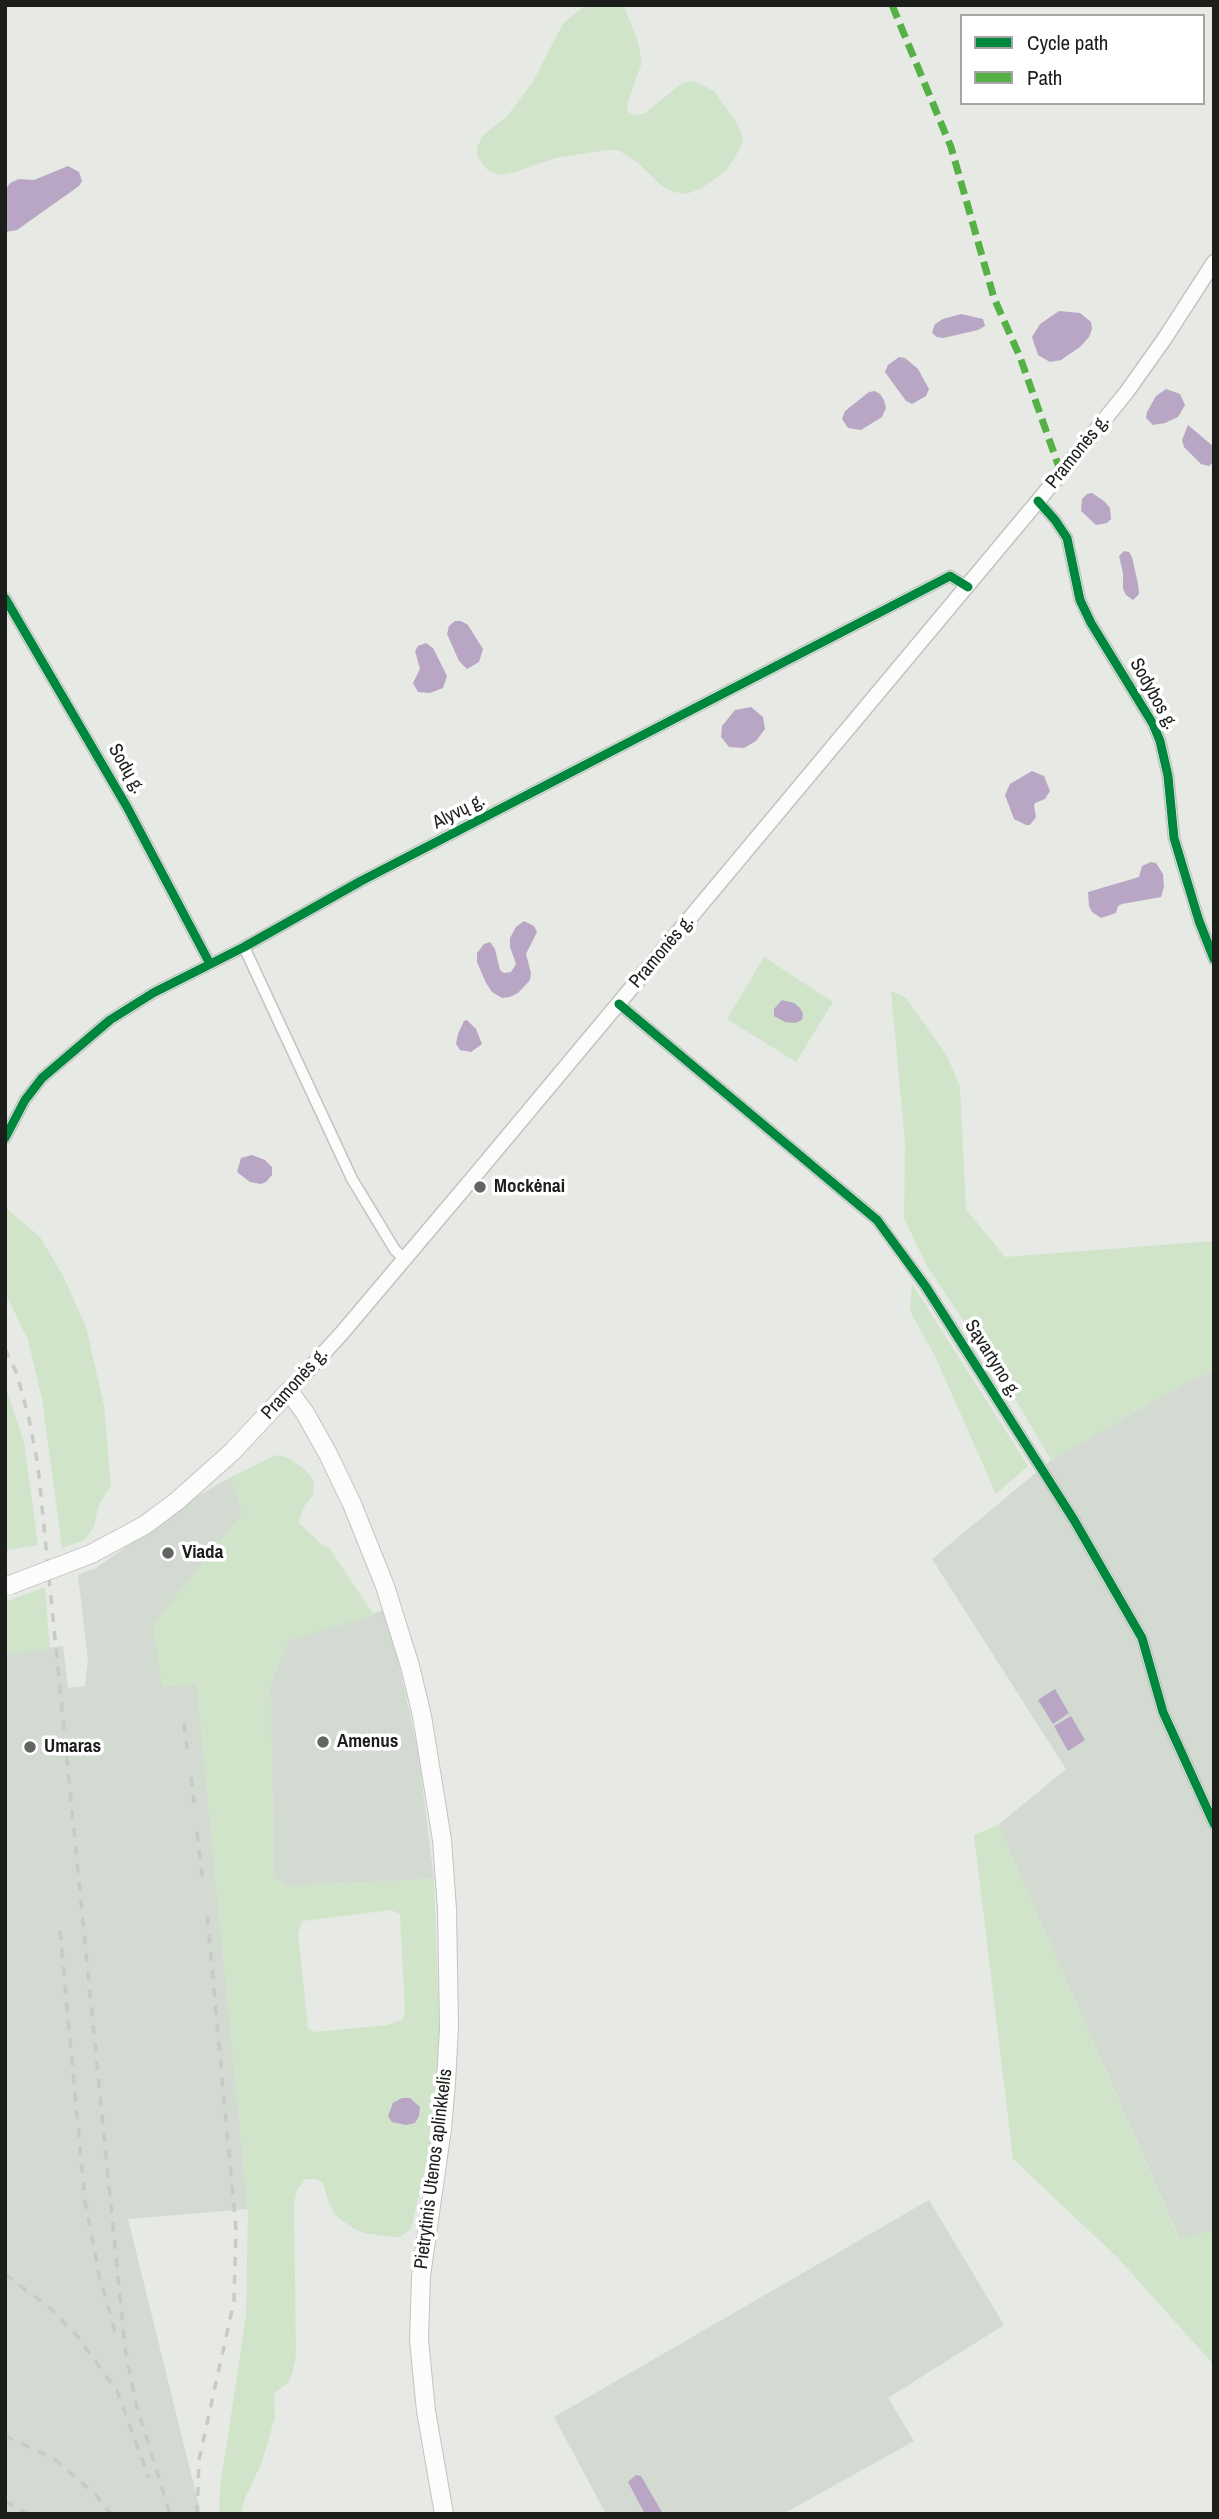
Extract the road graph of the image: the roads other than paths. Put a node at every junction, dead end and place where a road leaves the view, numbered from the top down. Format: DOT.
graph roads {
  1 [pos="1214,262"];
  2 [pos="1038,502"];
  3 [pos="968,587"];
  4 [pos="5,597"];
  5 [pos="244,947"];
  6 [pos="1214,959"];
  7 [pos="209,962"];
  8 [pos="619,1004"];
  9 [pos="5,1138"];
  10 [pos="404,1259"];
  11 [pos="289,1391"];
  12 [pos="8,1586"];
  13 [pos="1214,1824"];
  14 [pos="444,2514"];
  1 -- 2 [label="main road, Pramonės g."];
  2 -- 3 [label="main road, Pramonės g."];
  2 -- 6 [label="street, Sodybos g."];
  3 -- 5 [label="street, Alyvų g."];
  3 -- 8 [label="main road, Pramonės g."];
  4 -- 7 [label="street, Sodų g."];
  5 -- 7 [label="street, Alyvų g."];
  5 -- 10 [label="street"];
  7 -- 9 [label="street, Alyvų g."];
  8 -- 10 [label="main road, Pramonės g."];
  8 -- 13 [label="street, Sąvartyno g."];
  10 -- 11 [label="main road, Pramonės g."];
  11 -- 12 [label="highway, Pramonės g., bridge"];
  11 -- 14 [label="highway, Pietrytinis Utenos aplinkkelis"];
}
